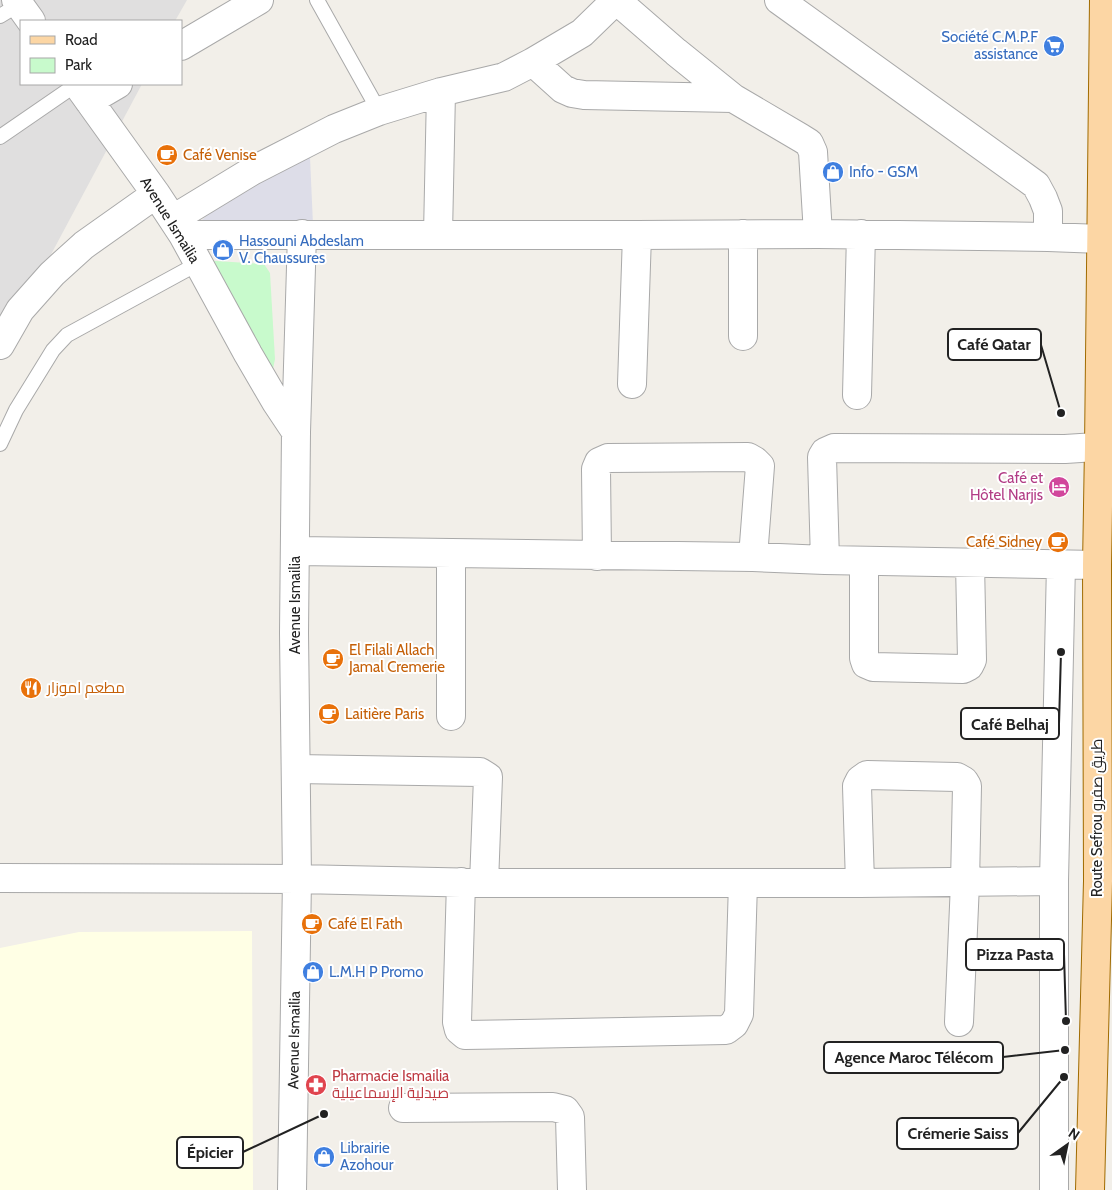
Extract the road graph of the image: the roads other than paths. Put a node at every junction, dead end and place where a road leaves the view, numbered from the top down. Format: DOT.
graph roads {
  1 [pos="259,0"];
  2 [pos="317,0"];
  3 [pos="616,0"];
  4 [pos="779,0"];
  5 [pos="1104,0"];
  6 [pos="182,45"];
  7 [pos="534,62"];
  8 [pos="112,85"];
  9 [pos="81,90"];
  10 [pos="441,92"];
  11 [pos="733,98"];
  12 [pos="379,111"];
  13 [pos="0,137"];
  14 [pos="156,194"];
  15 [pos="178,227"];
  16 [pos="302,234"];
  17 [pos="438,234"];
  18 [pos="743,234"];
  19 [pos="818,234"];
  20 [pos="861,234"];
  21 [pos="637,235"];
  22 [pos="1048,237"];
  23 [pos="1101,239"];
  24 [pos="199,264"];
  25 [pos="743,336"];
  26 [pos="0,345"];
  27 [pos="632,384"];
  28 [pos="1106,391"];
  29 [pos="857,395"];
  30 [pos="296,432"];
  31 [pos="0,444"];
  32 [pos="1106,446"];
  33 [pos="296,551"];
  34 [pos="451,554"];
  35 [pos="597,556"];
  36 [pos="753,557"];
  37 [pos="825,560"];
  38 [pos="864,561"];
  39 [pos="970,563"];
  40 [pos="1061,564"];
  41 [pos="1096,565"];
  42 [pos="451,716"];
  43 [pos="296,769"];
  44 [pos="0,878"];
  45 [pos="296,879"];
  46 [pos="1054,881"];
  47 [pos="473,883"];
  48 [pos="742,883"];
  49 [pos="860,883"];
  50 [pos="965,883"];
  51 [pos="959,1022"];
  52 [pos="403,1108"];
  53 [pos="292,1190"];
  54 [pos="572,1190"];
  55 [pos="1054,1190"];
  56 [pos="1090,1190"];
  1 -- 6 [label="street"];
  2 -- 12 [label="lane"];
  3 -- 7 [label="street"];
  3 -- 11 [label="street"];
  4 -- 22 [label="street"];
  5 -- 23 [label="main road, Route Sefrou طريق صفرو"];
  7 -- 10 [label="street"];
  7 -- 11 [label="street"];
  8 -- 9 [label="street"];
  9 -- 13 [label="lane"];
  9 -- 14 [label="street, Avenue Ismailia"];
  10 -- 12 [label="street"];
  10 -- 17 [label="street"];
  11 -- 19 [label="street"];
  12 -- 15 [label="street"];
  14 -- 15 [label="street, Avenue Ismailia"];
  14 -- 26 [label="street"];
  15 -- 16 [label="street"];
  15 -- 24 [label="street, Avenue Ismailia"];
  16 -- 17 [label="street"];
  16 -- 30 [label="street"];
  17 -- 21 [label="street"];
  18 -- 19 [label="street"];
  18 -- 21 [label="street"];
  18 -- 25 [label="street"];
  19 -- 20 [label="street"];
  20 -- 22 [label="street"];
  20 -- 29 [label="street"];
  21 -- 27 [label="street"];
  22 -- 23 [label="street"];
  23 -- 28 [label="main road, Route Sefrou طريق صفرو"];
  24 -- 30 [label="street, Avenue Ismailia"];
  24 -- 31 [label="lane"];
  28 -- 32 [label="main road, Route Sefrou طريق صفرو"];
  30 -- 33 [label="street, Avenue Ismailia"];
  32 -- 37 [label="street"];
  32 -- 41 [label="main road, Route Sefrou طريق صفرو"];
  33 -- 34 [label="street"];
  33 -- 43 [label="street, Avenue Ismailia"];
  34 -- 35 [label="street"];
  34 -- 42 [label="street"];
  35 -- 36 [label="street"];
  35 -- 36 [label="street"];
  36 -- 37 [label="street"];
  37 -- 38 [label="street"];
  38 -- 39 [label="street"];
  38 -- 39 [label="street"];
  39 -- 40 [label="street"];
  40 -- 41 [label="street"];
  40 -- 46 [label="street"];
  41 -- 56 [label="main road, Route Sefrou طريق صفرو"];
  43 -- 45 [label="street, Avenue Ismailia"];
  43 -- 47 [label="street"];
  44 -- 45 [label="street"];
  45 -- 47 [label="street"];
  45 -- 53 [label="street, Avenue Ismailia"];
  46 -- 50 [label="street"];
  46 -- 55 [label="street"];
  47 -- 48 [label="street"];
  47 -- 48 [label="street"];
  48 -- 49 [label="street"];
  49 -- 50 [label="street"];
  49 -- 50 [label="street"];
  50 -- 51 [label="street"];
  52 -- 54 [label="street"];
}
